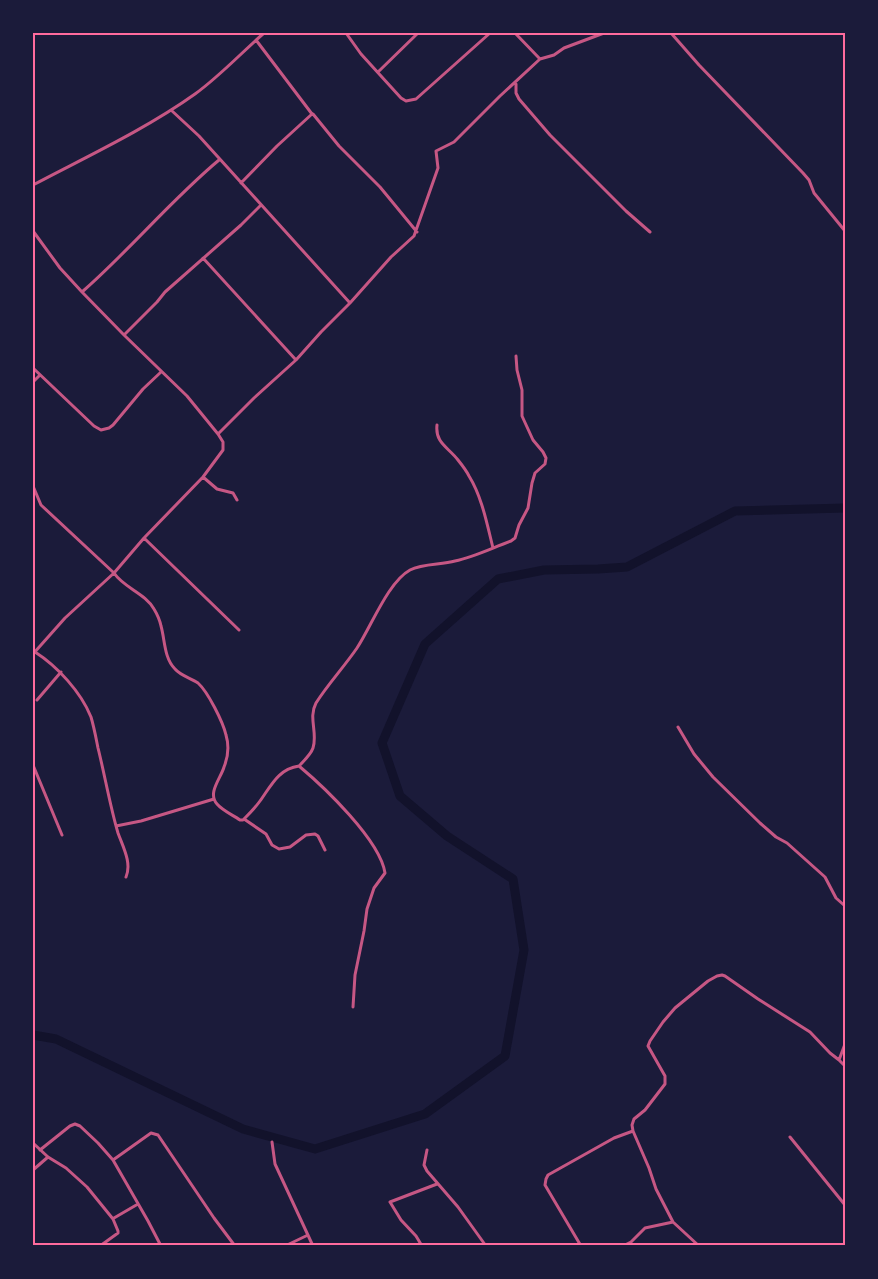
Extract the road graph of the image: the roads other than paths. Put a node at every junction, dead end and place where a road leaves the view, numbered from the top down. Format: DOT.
graph roads {
  1 [pos="264,33"];
  2 [pos="346,33"];
  3 [pos="418,33"];
  4 [pos="490,33"];
  5 [pos="516,33"];
  6 [pos="604,33"];
  7 [pos="671,33"];
  8 [pos="256,40"];
  9 [pos="540,60"];
  10 [pos="378,72"];
  11 [pos="516,82"];
  12 [pos="171,110"];
  13 [pos="312,114"];
  14 [pos="219,159"];
  15 [pos="241,183"];
  16 [pos="33,185"];
  17 [pos="261,205"];
  18 [pos="33,231"];
  19 [pos="845,231"];
  20 [pos="417,232"];
  21 [pos="650,232"];
  22 [pos="203,258"];
  23 [pos="82,292"];
  24 [pos="350,303"];
  25 [pos="124,335"];
  26 [pos="516,356"];
  27 [pos="296,360"];
  28 [pos="33,368"];
  29 [pos="161,372"];
  30 [pos="40,375"];
  31 [pos="33,382"];
  32 [pos="437,425"];
  33 [pos="218,434"];
  34 [pos="203,477"];
  35 [pos="33,486"];
  36 [pos="237,500"];
  37 [pos="144,538"];
  38 [pos="493,548"];
  39 [pos="114,573"];
  40 [pos="239,630"];
  41 [pos="34,653"];
  42 [pos="61,672"];
  43 [pos="37,700"];
  44 [pos="678,727"];
  45 [pos="33,765"];
  46 [pos="299,766"];
  47 [pos="214,799"];
  48 [pos="244,819"];
  49 [pos="116,826"];
  50 [pos="62,835"];
  51 [pos="325,850"];
  52 [pos="126,877"];
  53 [pos="845,906"];
  54 [pos="353,1007"];
  55 [pos="845,1044"];
  56 [pos="839,1060"];
  57 [pos="845,1066"];
  58 [pos="633,1131"];
  59 [pos="790,1137"];
  60 [pos="272,1142"];
  61 [pos="33,1143"];
  62 [pos="40,1149"];
  63 [pos="427,1150"];
  64 [pos="48,1157"];
  65 [pos="113,1160"];
  66 [pos="33,1170"];
  67 [pos="437,1184"];
  68 [pos="138,1203"];
  69 [pos="845,1205"];
  70 [pos="113,1219"];
  71 [pos="673,1222"];
  72 [pos="309,1234"];
  73 [pos="100,1246"];
  74 [pos="161,1246"];
  75 [pos="235,1246"];
  76 [pos="285,1246"];
  77 [pos="313,1246"];
  78 [pos="422,1246"];
  79 [pos="486,1246"];
  80 [pos="581,1246"];
  81 [pos="623,1246"];
  82 [pos="699,1246"];
  1 -- 8 [label="street"];
  2 -- 10 [label="street"];
  3 -- 10 [label="street"];
  4 -- 10 [label="street"];
  5 -- 9 [label="street"];
  6 -- 9 [label="street"];
  7 -- 19 [label="street"];
  8 -- 12 [label="street"];
  8 -- 13 [label="street"];
  9 -- 11 [label="street"];
  11 -- 20 [label="street"];
  11 -- 21 [label="street"];
  12 -- 14 [label="street"];
  12 -- 16 [label="street"];
  13 -- 15 [label="street"];
  13 -- 20 [label="street"];
  14 -- 15 [label="street"];
  14 -- 23 [label="street"];
  15 -- 17 [label="street"];
  17 -- 22 [label="street"];
  17 -- 24 [label="street"];
  18 -- 23 [label="street"];
  20 -- 24 [label="street"];
  22 -- 25 [label="street"];
  22 -- 27 [label="street"];
  23 -- 25 [label="street"];
  24 -- 27 [label="street"];
  25 -- 29 [label="street"];
  26 -- 38 [label="street"];
  27 -- 33 [label="street"];
  28 -- 30 [label="street"];
  29 -- 30 [label="street"];
  29 -- 33 [label="street"];
  30 -- 31 [label="street"];
  32 -- 38 [label="street"];
  33 -- 34 [label="street"];
  34 -- 36 [label="street"];
  34 -- 37 [label="street"];
  35 -- 39 [label="street"];
  37 -- 39 [label="street"];
  37 -- 40 [label="street"];
  38 -- 46 [label="street"];
  39 -- 41 [label="street"];
  39 -- 47 [label="street"];
  41 -- 42 [label="street"];
  42 -- 43 [label="street"];
  42 -- 49 [label="street"];
  44 -- 53 [label="street"];
  45 -- 50 [label="street"];
  46 -- 48 [label="street"];
  46 -- 54 [label="street"];
  47 -- 48 [label="street"];
  47 -- 49 [label="street"];
  48 -- 51 [label="street"];
  49 -- 52 [label="street"];
  55 -- 56 [label="street"];
  56 -- 57 [label="street"];
  56 -- 58 [label="street"];
  58 -- 71 [label="street"];
  58 -- 80 [label="street"];
  59 -- 69 [label="street"];
  60 -- 72 [label="street"];
  61 -- 62 [label="street"];
  62 -- 64 [label="street"];
  62 -- 65 [label="street"];
  63 -- 67 [label="street"];
  64 -- 66 [label="street"];
  64 -- 70 [label="street"];
  65 -- 68 [label="street"];
  65 -- 75 [label="street"];
  67 -- 78 [label="street"];
  67 -- 79 [label="street"];
  68 -- 70 [label="street"];
  68 -- 74 [label="street"];
  70 -- 73 [label="street"];
  71 -- 81 [label="street"];
  71 -- 82 [label="street"];
  72 -- 76 [label="street"];
  72 -- 77 [label="street"];
}
